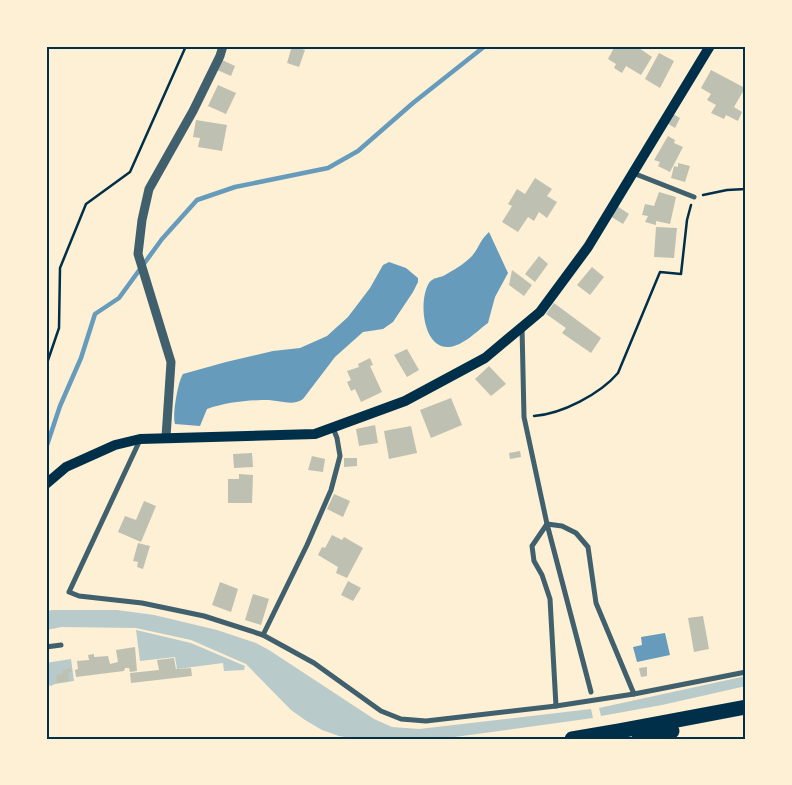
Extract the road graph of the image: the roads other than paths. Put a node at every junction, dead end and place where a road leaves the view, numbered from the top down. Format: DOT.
graph roads {
  1 [pos="223,46"];
  2 [pos="710,46"];
  3 [pos="633,173"];
  4 [pos="694,197"];
  5 [pos="522,327"];
  6 [pos="333,428"];
  7 [pos="166,437"];
  8 [pos="140,439"];
  9 [pos="46,484"];
  10 [pos="547,524"];
  11 [pos="263,635"];
  12 [pos="61,644"];
  13 [pos="46,648"];
  14 [pos="746,672"];
  15 [pos="591,692"];
  16 [pos="634,694"];
  17 [pos="556,706"];
  18 [pos="746,707"];
  19 [pos="746,715"];
  20 [pos="572,739"];
  21 [pos="639,739"];
  1 -- 7 [label="street"];
  2 -- 3 [label="main road"];
  3 -- 4 [label="street"];
  3 -- 5 [label="main road"];
  5 -- 6 [label="main road"];
  5 -- 10 [label="street"];
  6 -- 7 [label="main road"];
  6 -- 11 [label="street"];
  7 -- 8 [label="main road"];
  8 -- 9 [label="main road"];
  8 -- 11 [label="street"];
  10 -- 15 [label="street"];
  10 -- 16 [label="street"];
  10 -- 17 [label="street"];
  11 -- 17 [label="street"];
  12 -- 13 [label="street"];
  14 -- 16 [label="street"];
  16 -- 17 [label="street"];
  18 -- 20 [label="highway"];
  19 -- 21 [label="highway"];
}
